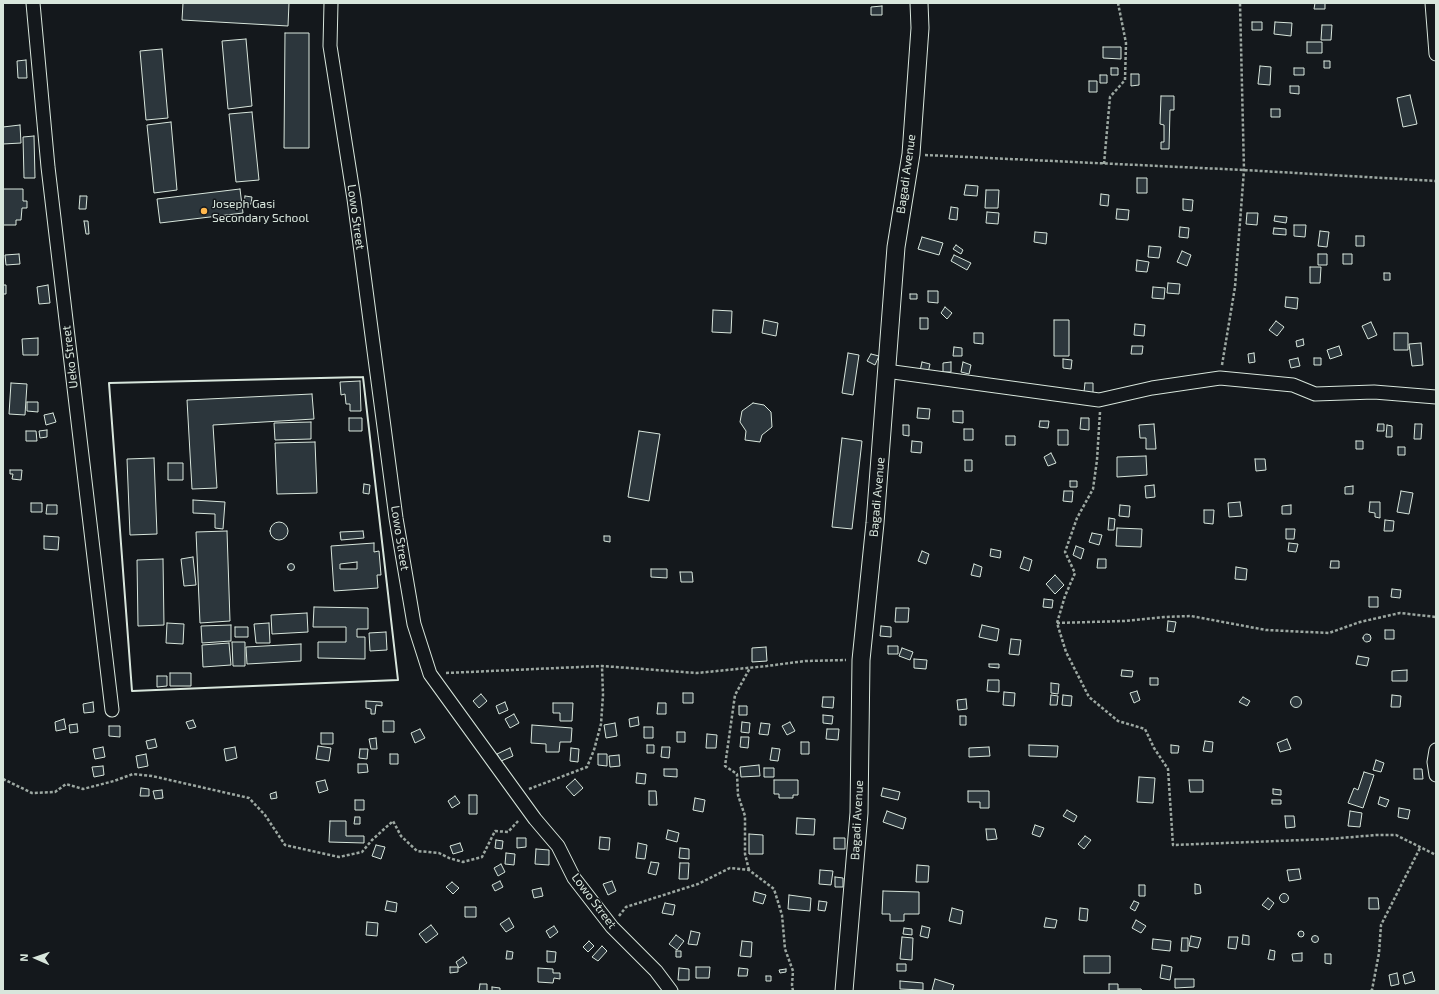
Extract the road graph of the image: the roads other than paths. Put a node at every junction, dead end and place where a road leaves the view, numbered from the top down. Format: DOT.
graph roads {
  1 [pos="33,3"];
  2 [pos="331,3"];
  3 [pos="919,3"];
  4 [pos="1432,3"];
  5 [pos="1436,54"];
  6 [pos="886,372"];
  7 [pos="1436,397"];
  8 [pos="112,710"];
  9 [pos="1436,750"];
  10 [pos="1436,775"];
  11 [pos="671,991"];
  12 [pos="844,991"];
  1 -- 8 [label="street, Ueko Street"];
  2 -- 11 [label="street, Lowo Street"];
  3 -- 6 [label="street, Bagadi Avenue"];
  4 -- 5 [label="street"];
  6 -- 7 [label="street"];
  6 -- 12 [label="street, Bagadi Avenue"];
  9 -- 10 [label="street"];
}
